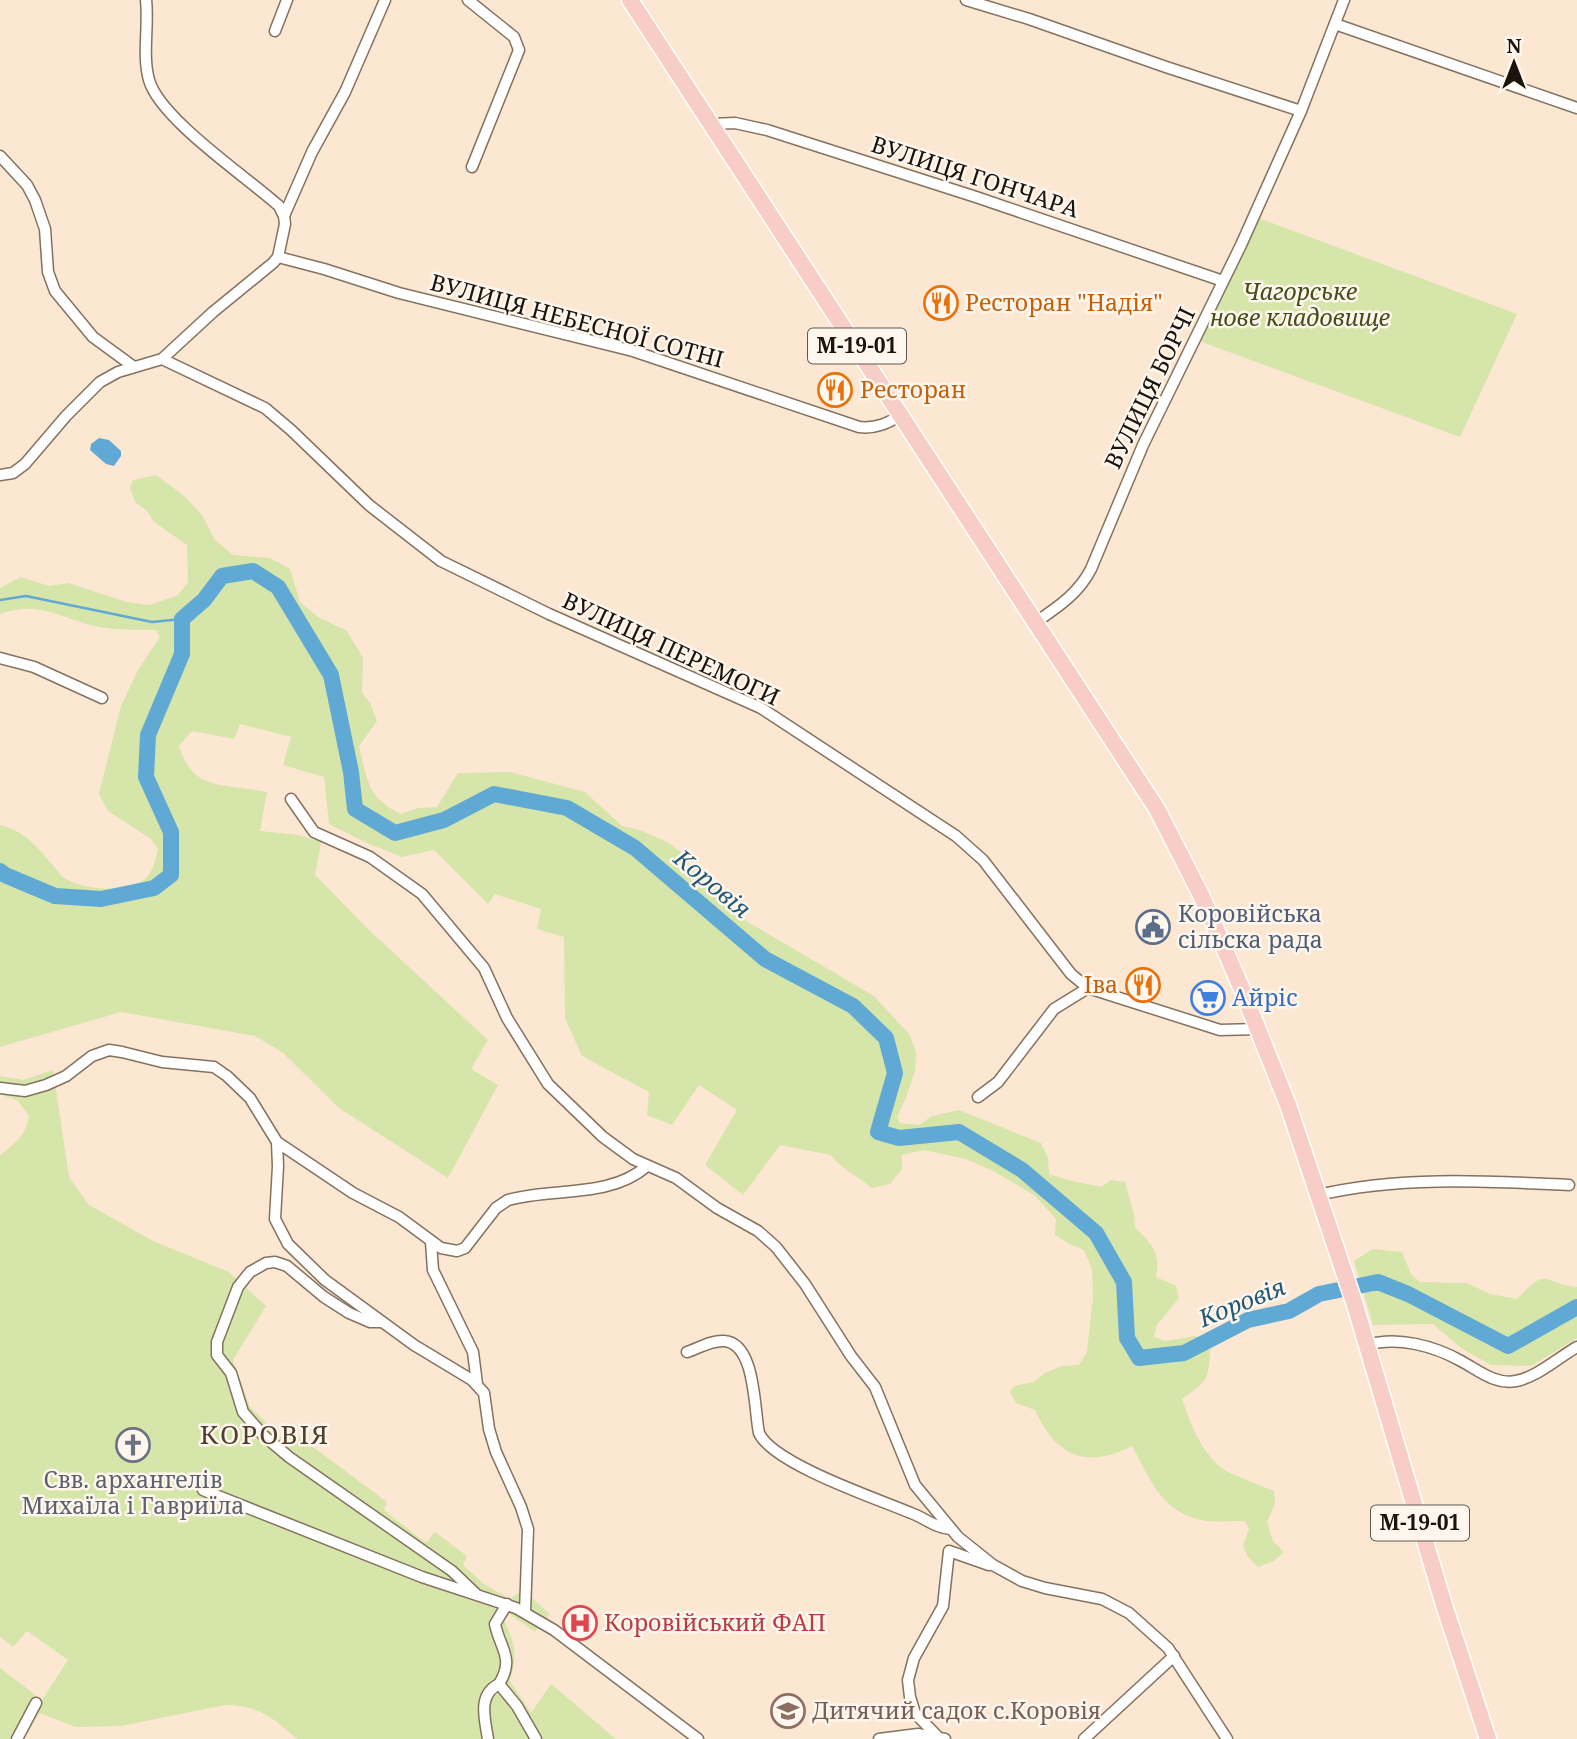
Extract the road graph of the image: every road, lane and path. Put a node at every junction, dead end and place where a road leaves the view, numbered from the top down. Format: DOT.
graph roads {
  1 [pos="146,0"];
  2 [pos="287,0"];
  3 [pos="385,0"];
  4 [pos="468,0"];
  5 [pos="630,0"];
  6 [pos="970,0"];
  7 [pos="1344,0"];
  8 [pos="1335,24"];
  9 [pos="275,30"];
  10 [pos="1577,108"];
  11 [pos="1301,111"];
  12 [pos="711,124"];
  13 [pos="0,156"];
  14 [pos="472,167"];
  15 [pos="285,218"];
  16 [pos="278,257"];
  17 [pos="1223,282"];
  18 [pos="162,359"];
  19 [pos="134,367"];
  20 [pos="902,414"];
  21 [pos="1,475"];
  22 [pos="1036,622"];
  23 [pos="0,658"];
  24 [pos="102,698"];
  25 [pos="291,799"];
  26 [pos="1088,988"];
  27 [pos="1258,1029"];
  28 [pos="0,1088"];
  29 [pos="978,1097"];
  30 [pos="277,1142"];
  31 [pos="647,1166"];
  32 [pos="1569,1185"];
  33 [pos="1318,1195"];
  34 [pos="431,1242"];
  35 [pos="382,1322"];
  36 [pos="1367,1345"];
  37 [pos="1577,1347"];
  38 [pos="687,1352"];
  39 [pos="477,1384"];
  40 [pos="203,1490"];
  41 [pos="951,1529"];
  42 [pos="993,1565"];
  43 [pos="475,1593"];
  44 [pos="507,1604"];
  45 [pos="525,1612"];
  46 [pos="1174,1656"];
  47 [pos="499,1685"];
  48 [pos="36,1703"];
  49 [pos="941,1738"];
  50 [pos="17,1739"];
  51 [pos="488,1739"];
  52 [pos="536,1739"];
  53 [pos="698,1739"];
  54 [pos="879,1739"];
  55 [pos="1084,1739"];
  56 [pos="1227,1739"];
  57 [pos="1488,1739"];
  1 -- 15 [label="street"];
  2 -- 9 [label="street"];
  3 -- 15 [label="street"];
  4 -- 14 [label="street"];
  5 -- 12 [label="main road, М-19-01"];
  6 -- 11 [label="street"];
  7 -- 8 [label="street, ВУЛИЦЯ БОРЧІ"];
  8 -- 10 [label="street"];
  8 -- 11 [label="street, ВУЛИЦЯ БОРЧІ"];
  11 -- 17 [label="street, ВУЛИЦЯ БОРЧІ"];
  12 -- 17 [label="street, ВУЛИЦЯ ГОНЧАРА"];
  12 -- 20 [label="main road, М-19-01"];
  13 -- 19 [label="street"];
  15 -- 16 [label="street"];
  16 -- 18 [label="street"];
  16 -- 20 [label="street, ВУЛИЦЯ НЕБЕСНОЇ СОТНІ"];
  17 -- 22 [label="street, ВУЛИЦЯ БОРЧІ"];
  18 -- 19 [label="street"];
  18 -- 26 [label="street, ВУЛИЦЯ ПЕРЕМОГИ"];
  19 -- 21 [label="street"];
  20 -- 22 [label="main road, М-19-01"];
  22 -- 27 [label="main road, М-19-01"];
  23 -- 24 [label="street"];
  25 -- 31 [label="street"];
  26 -- 27 [label="street, ВУЛИЦЯ ПЕРЕМОГИ"];
  26 -- 29 [label="street"];
  27 -- 33 [label="main road, М-19-01"];
  28 -- 30 [label="street"];
  30 -- 34 [label="street"];
  30 -- 35 [label="street"];
  31 -- 34 [label="street"];
  31 -- 41 [label="street"];
  32 -- 33 [label="street"];
  33 -- 36 [label="main road, М-19-01"];
  34 -- 39 [label="street"];
  35 -- 39 [label="street"];
  35 -- 43 [label="street"];
  36 -- 37 [label="street"];
  36 -- 57 [label="main road, М-19-01"];
  38 -- 41 [label="street"];
  39 -- 45 [label="street"];
  40 -- 43 [label="street"];
  41 -- 42 [label="street"];
  42 -- 46 [label="street"];
  42 -- 49 [label="street"];
  43 -- 44 [label="street"];
  44 -- 45 [label="street"];
  44 -- 47 [label="street"];
  45 -- 53 [label="street"];
  46 -- 55 [label="street"];
  46 -- 56 [label="street"];
  47 -- 51 [label="street"];
  47 -- 52 [label="street"];
  48 -- 50 [label="street"];
  49 -- 54 [label="street"];
}
